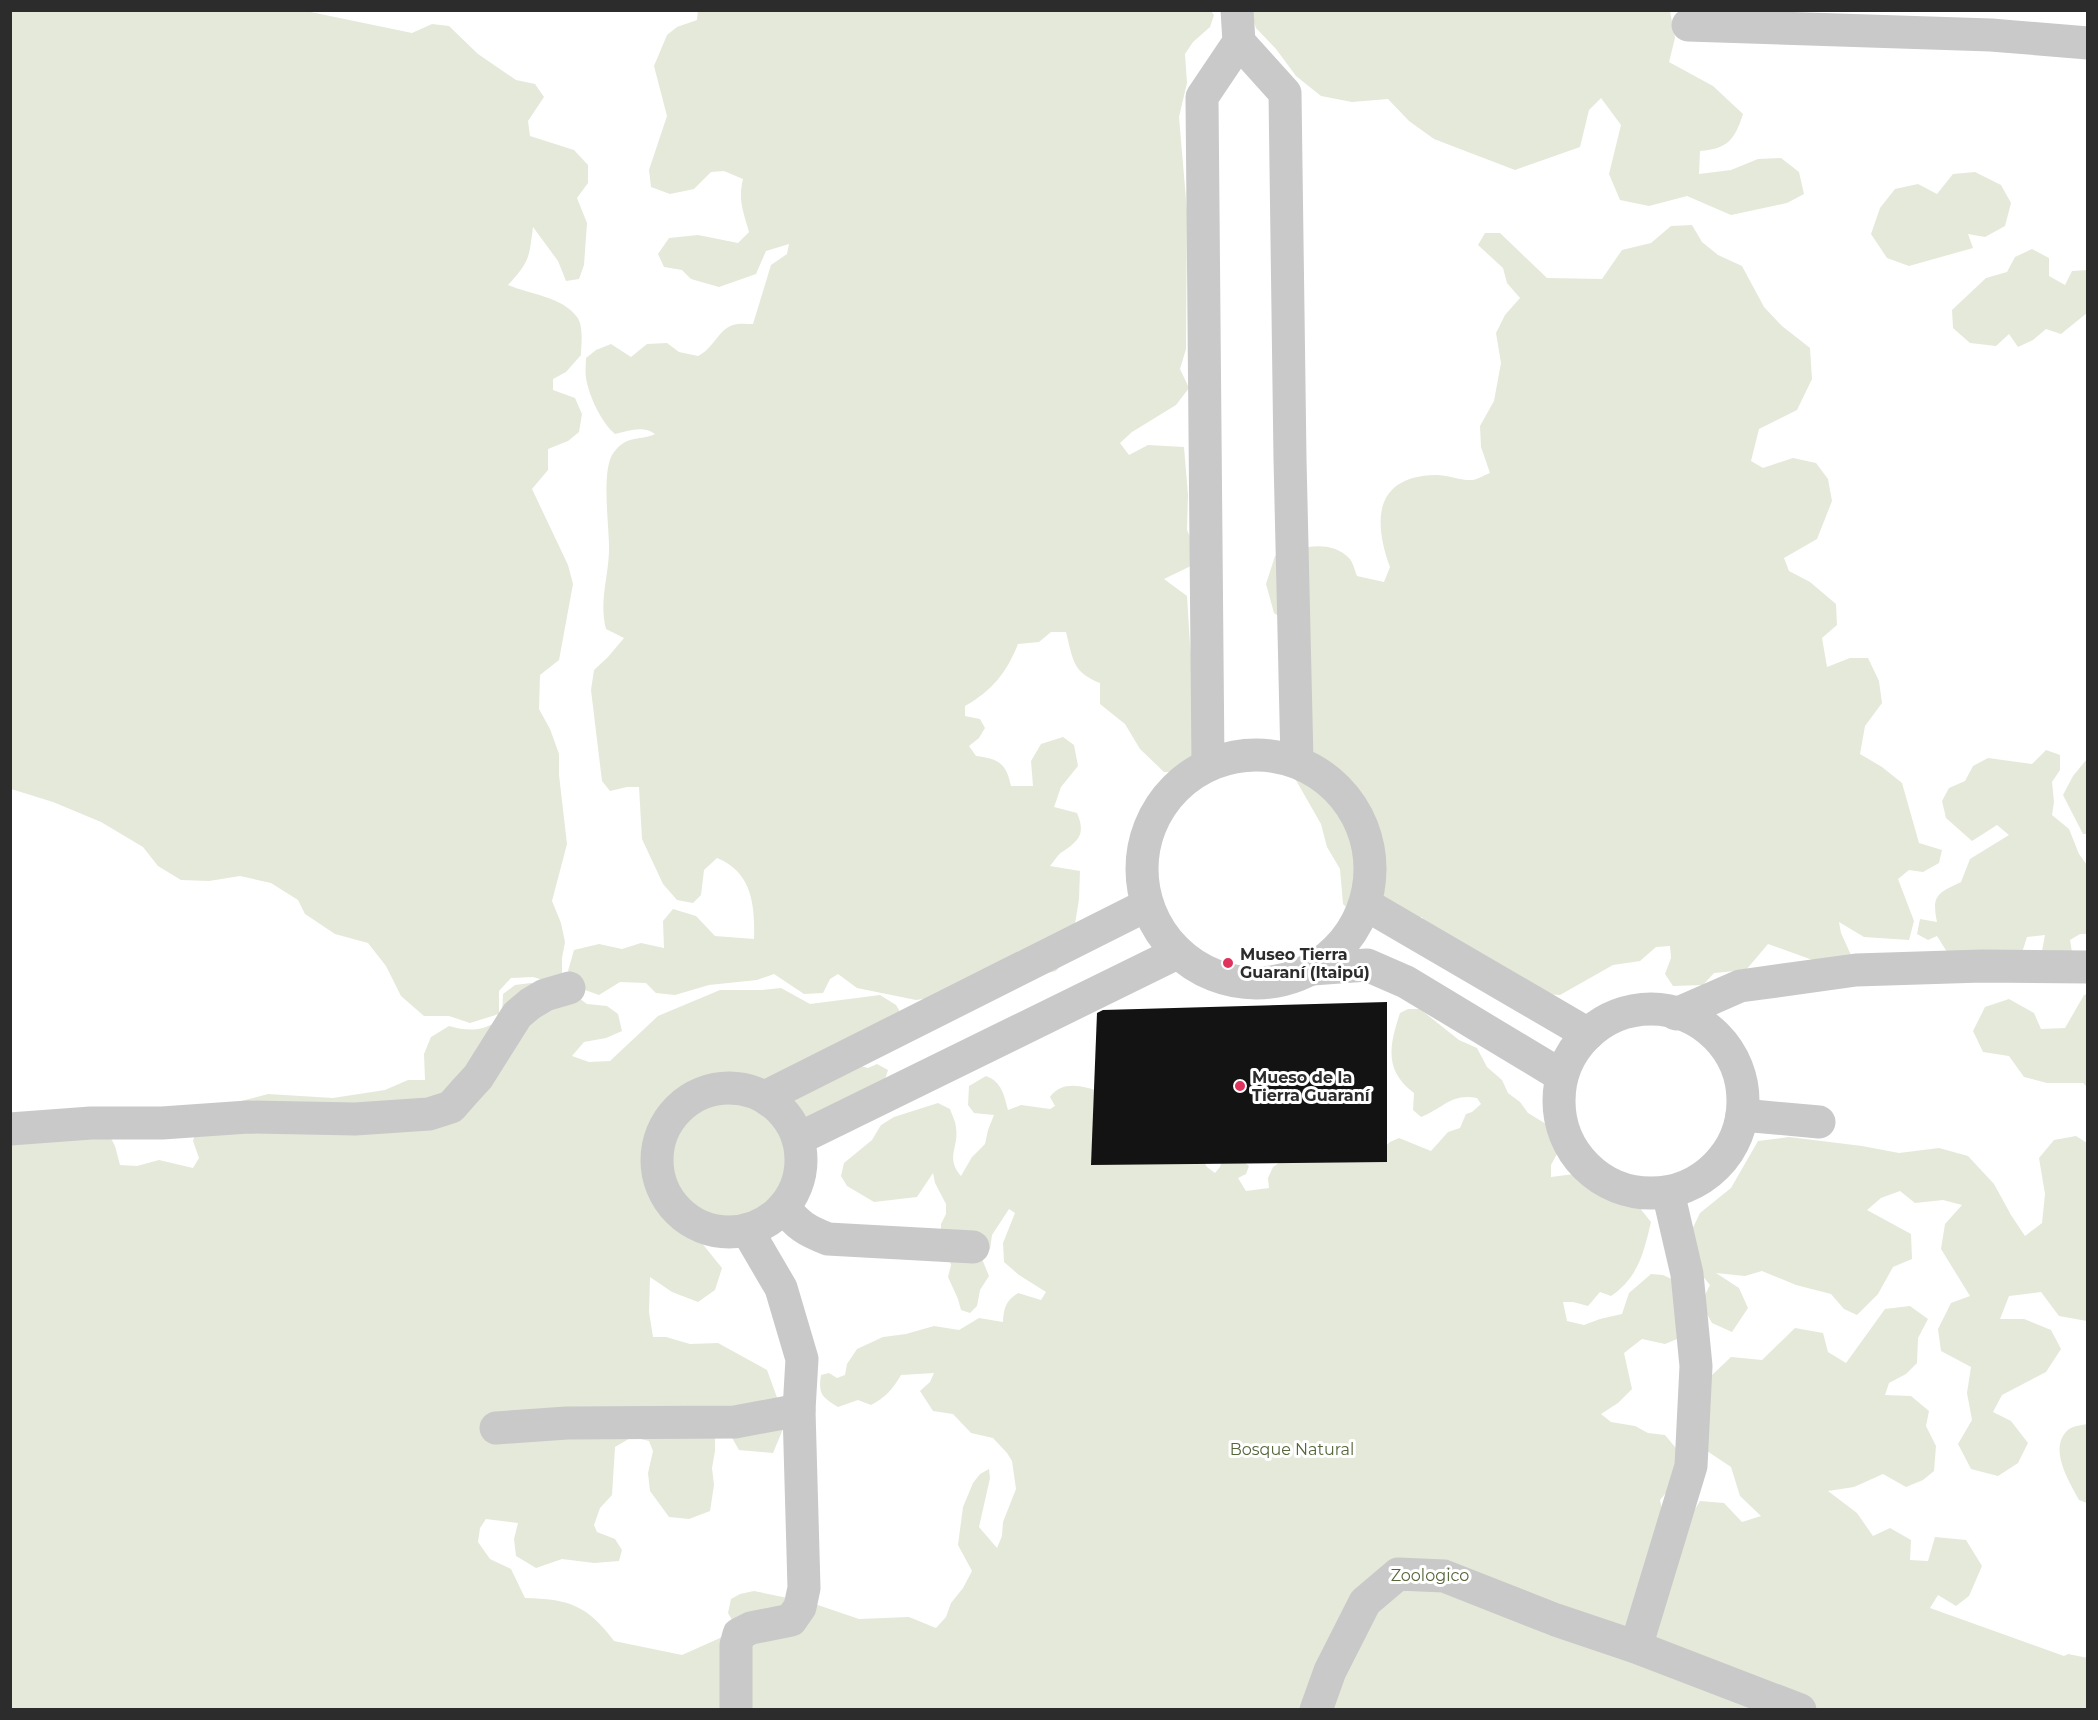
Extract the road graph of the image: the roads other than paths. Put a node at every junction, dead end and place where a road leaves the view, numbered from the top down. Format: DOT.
graph roads {
  1 [pos="1238,26"];
  2 [pos="1688,26"];
  3 [pos="2088,44"];
  4 [pos="1297,761"];
  5 [pos="1208,765"];
  6 [pos="1365,904"];
  7 [pos="1147,905"];
  8 [pos="1177,953"];
  9 [pos="2088,967"];
  10 [pos="1312,969"];
  11 [pos="569,988"];
  12 [pos="1676,1014"];
  13 [pos="1588,1034"];
  14 [pos="1562,1076"];
  15 [pos="765,1097"];
  16 [pos="1742,1115"];
  17 [pos="1819,1122"];
  18 [pos="10,1129"];
  19 [pos="798,1139"];
  20 [pos="1668,1192"];
  21 [pos="784,1207"];
  22 [pos="747,1230"];
  23 [pos="973,1247"];
  24 [pos="799,1410"];
  25 [pos="496,1428"];
  26 [pos="1636,1647"];
  27 [pos="736,1710"];
  28 [pos="1316,1710"];
  29 [pos="1800,1710"];
  1 -- 4 [label="lane"];
  1 -- 5 [label="lane"];
  2 -- 3 [label="lane"];
  4 -- 5 [label="lane"];
  4 -- 6 [label="lane"];
  5 -- 7 [label="lane"];
  6 -- 10 [label="lane"];
  6 -- 13 [label="lane"];
  7 -- 8 [label="lane"];
  7 -- 15 [label="lane"];
  8 -- 10 [label="lane"];
  8 -- 19 [label="lane"];
  9 -- 12 [label="lane"];
  10 -- 14 [label="lane"];
  11 -- 18 [label="lane"];
  12 -- 13 [label="lane"];
  12 -- 16 [label="lane"];
  13 -- 14 [label="lane"];
  14 -- 20 [label="lane"];
  15 -- 19 [label="lane"];
  15 -- 22 [label="lane"];
  16 -- 17 [label="lane"];
  16 -- 20 [label="lane"];
  19 -- 21 [label="lane"];
  20 -- 26 [label="lane"];
  21 -- 22 [label="lane"];
  21 -- 23 [label="lane"];
  22 -- 24 [label="lane"];
  24 -- 25 [label="lane"];
  24 -- 27 [label="lane"];
  26 -- 28 [label="lane"];
  26 -- 29 [label="lane"];
}
